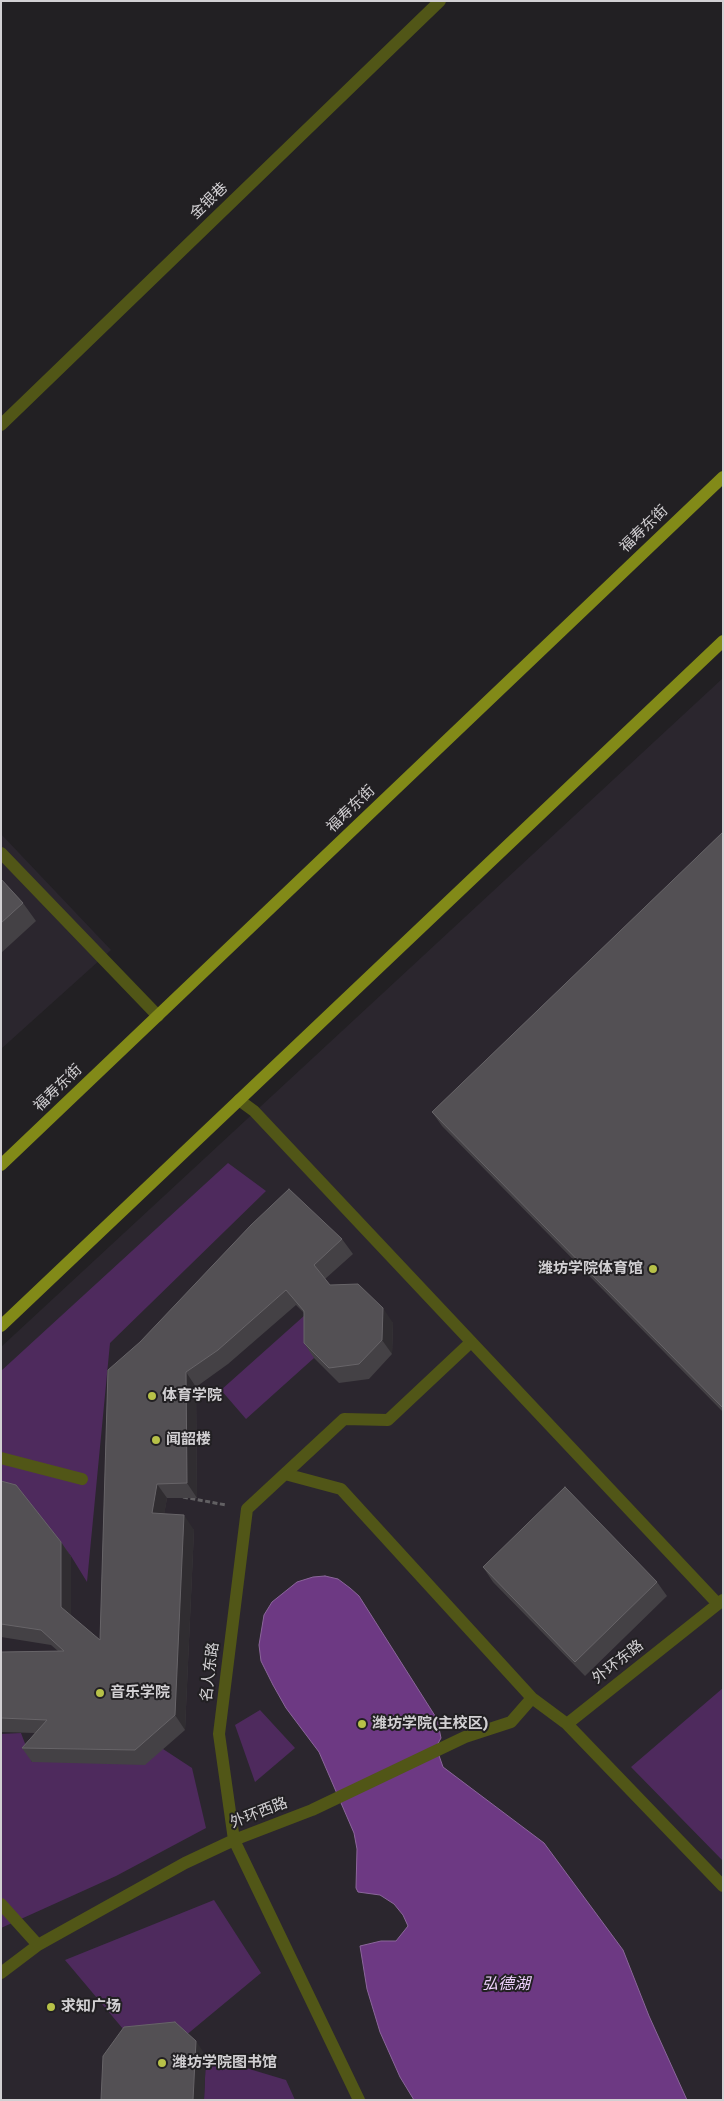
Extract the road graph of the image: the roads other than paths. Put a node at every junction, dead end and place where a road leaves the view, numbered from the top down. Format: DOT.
graph roads {
  1 [pos="440,1"];
  2 [pos="1,425"];
  3 [pos="723,477"];
  4 [pos="723,641"];
  5 [pos="1,853"];
  6 [pos="158,1016"];
  7 [pos="239,1100"];
  8 [pos="1,1165"];
  9 [pos="1,1326"];
  10 [pos="470,1343"];
  11 [pos="1,1458"];
  12 [pos="285,1474"];
  13 [pos="82,1480"];
  14 [pos="720,1602"];
  15 [pos="532,1698"];
  16 [pos="567,1724"];
  17 [pos="234,1840"];
  18 [pos="723,1886"];
  19 [pos="1,1904"];
  20 [pos="38,1945"];
  21 [pos="1,1973"];
  22 [pos="359,2100"];
  1 -- 2 [label="street, 金银巷"];
  3 -- 6 [label="main road, 福寿东街"];
  4 -- 7 [label="main road"];
  5 -- 6 [label="street"];
  6 -- 8 [label="main road, 福寿东街"];
  7 -- 9 [label="main road"];
  7 -- 10 [label="street"];
  10 -- 12 [label="street"];
  10 -- 14 [label="street"];
  11 -- 13 [label="street"];
  12 -- 15 [label="street"];
  12 -- 17 [label="street, 名人东路"];
  14 -- 16 [label="street, 外环东路"];
  15 -- 16 [label="street"];
  15 -- 17 [label="street, 外环西路"];
  16 -- 18 [label="street"];
  17 -- 20 [label="street, 外环西路"];
  17 -- 22 [label="street, 名人东路"];
  19 -- 20 [label="street"];
  20 -- 21 [label="street, 外环西路"];
}
